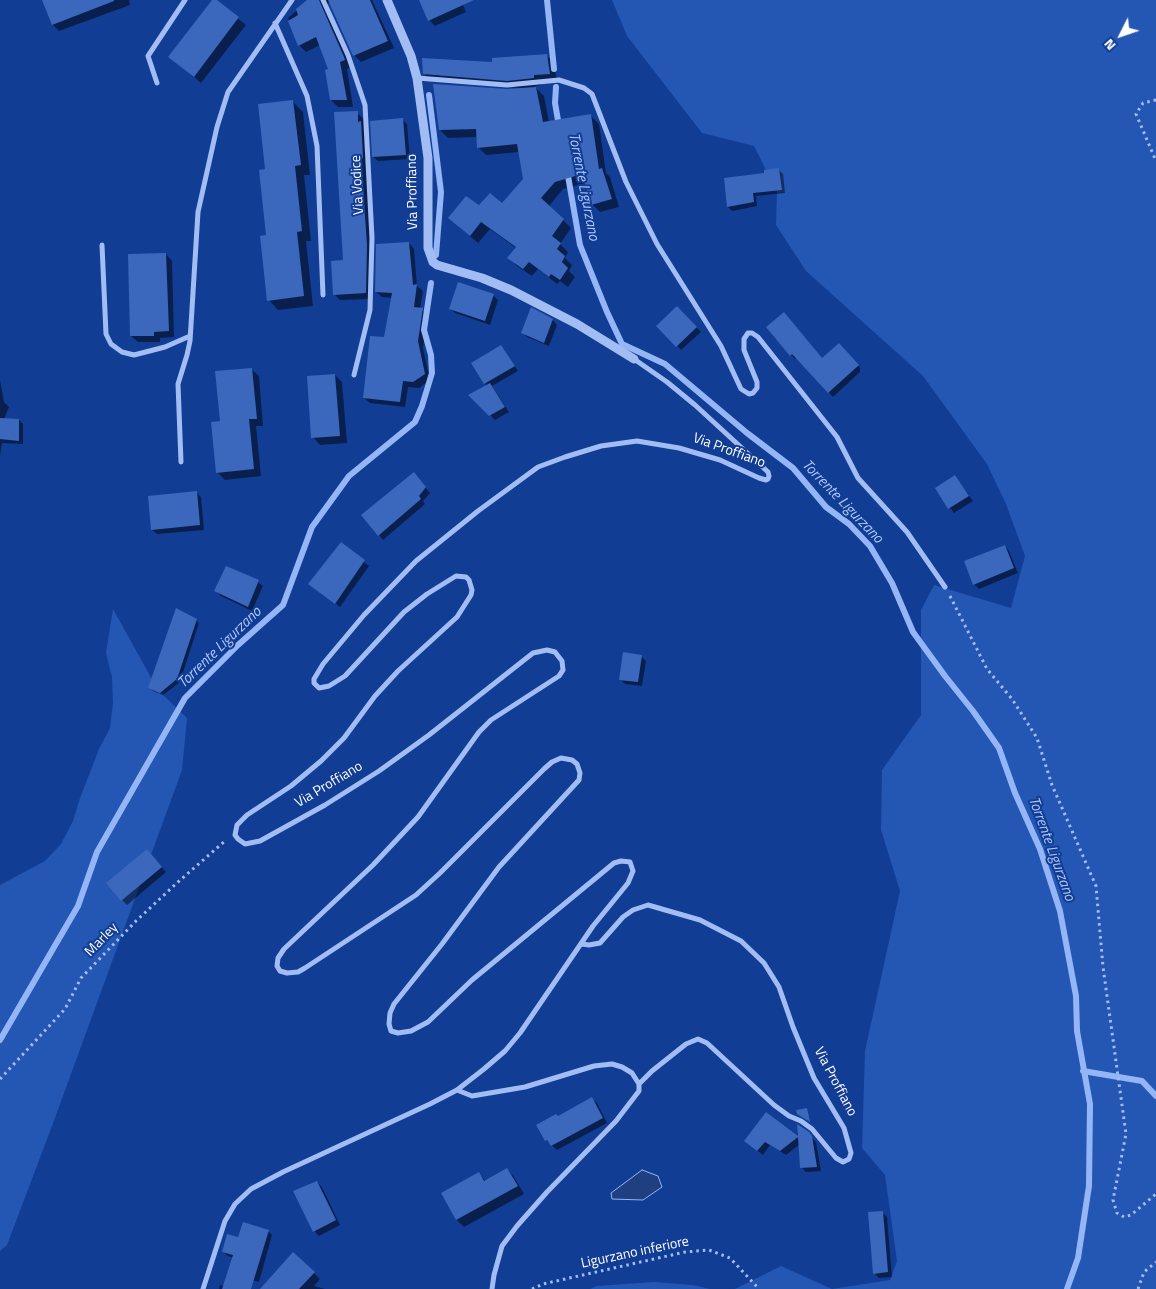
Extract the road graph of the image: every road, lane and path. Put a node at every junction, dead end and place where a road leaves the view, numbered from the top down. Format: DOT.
graph roads {
  1 [pos="185,0"];
  2 [pos="292,0"];
  3 [pos="323,0"];
  4 [pos="387,0"];
  5 [pos="275,23"];
  6 [pos="417,78"];
  7 [pos="157,83"];
  8 [pos="1156,100"];
  9 [pos="1156,161"];
  10 [pos="102,245"];
  11 [pos="323,295"];
  12 [pos="190,336"];
  13 [pos="634,359"];
  14 [pos="354,375"];
  15 [pos="180,462"];
  16 [pos="945,586"];
  17 [pos="235,829"];
  18 [pos="582,944"];
  19 [pos="0,1079"];
  20 [pos="639,1084"];
  21 [pos="457,1090"];
  22 [pos="1156,1194"];
  23 [pos="1156,1262"];
  24 [pos="203,1289"];
  25 [pos="492,1289"];
  26 [pos="532,1289"];
  27 [pos="759,1289"];
  28 [pos="1138,1289"];
  1 -- 7 [label="street"];
  2 -- 5 [label="street"];
  3 -- 14 [label="street, Via Vodice"];
  4 -- 6 [label="street, Via Proffiano"];
  5 -- 11 [label="street"];
  5 -- 12 [label="street"];
  6 -- 13 [label="street, Via Proffiano"];
  6 -- 16 [label="street"];
  8 -- 9 [label="path"];
  10 -- 12 [label="street"];
  12 -- 15 [label="street"];
  13 -- 17 [label="street, Via Proffiano"];
  16 -- 22 [label="path"];
  17 -- 18 [label="street, Via Proffiano"];
  17 -- 19 [label="path, Marley"];
  18 -- 20 [label="street, Via Proffiano"];
  18 -- 21 [label="street, Via Proffiano"];
  20 -- 21 [label="street"];
  20 -- 25 [label="street, Via Proffiano"];
  21 -- 24 [label="street, Via Proffiano"];
  23 -- 28 [label="path"];
  26 -- 27 [label="path, Ligurzano inferiore"];
}
